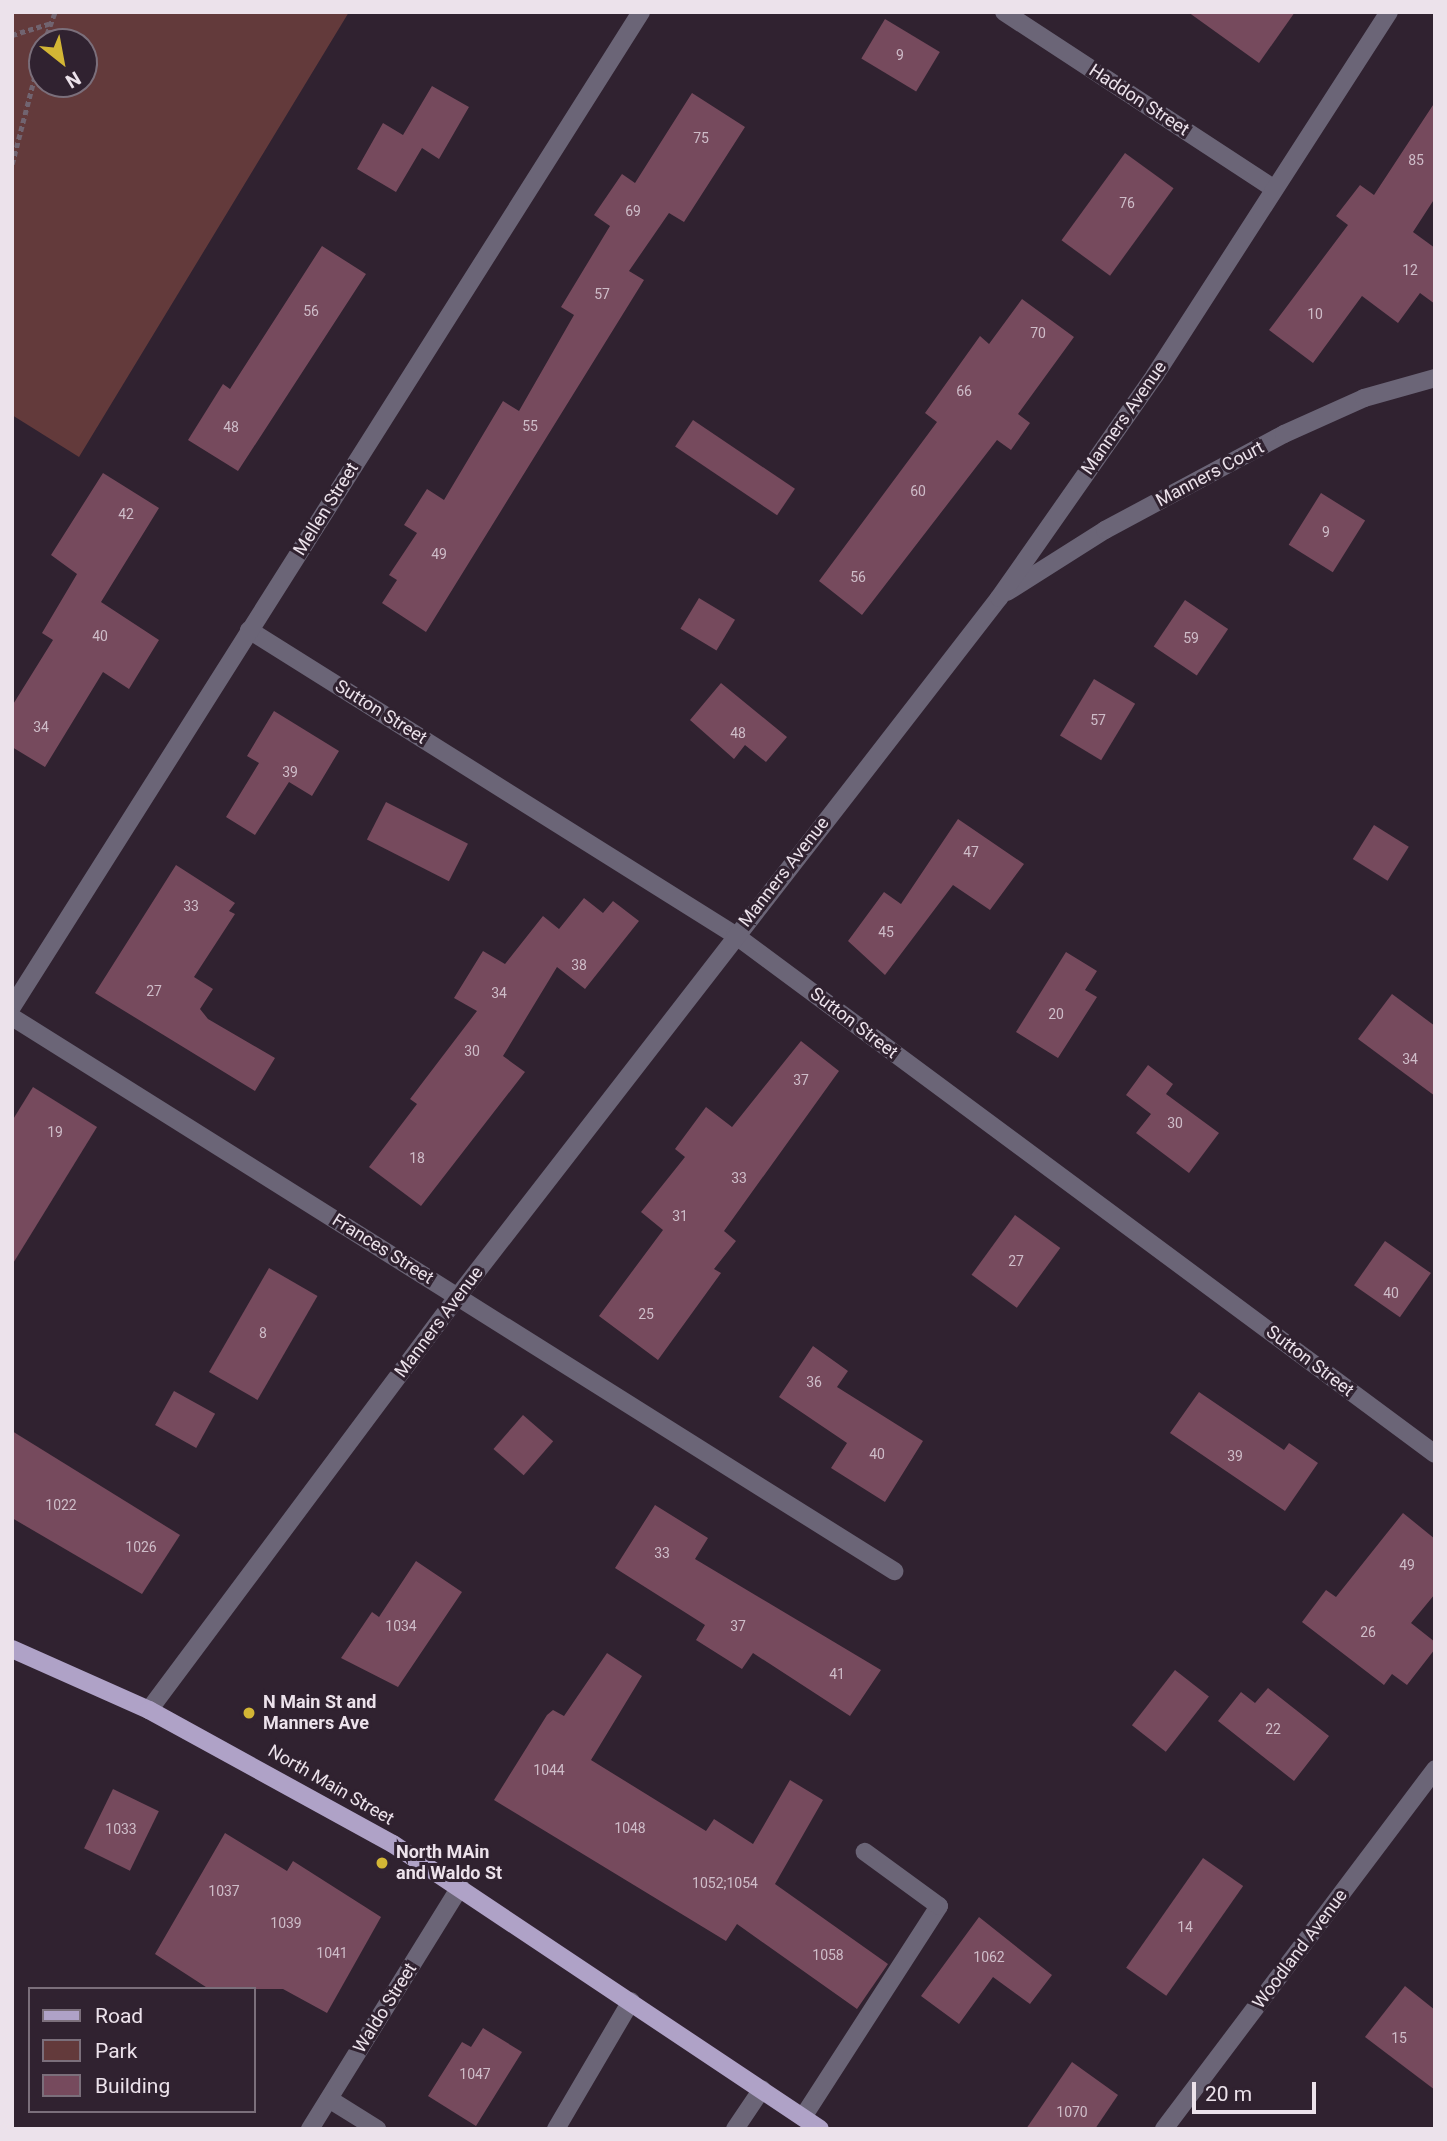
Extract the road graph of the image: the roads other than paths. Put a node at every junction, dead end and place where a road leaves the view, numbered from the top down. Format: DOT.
graph roads {
  1 [pos="641,12"];
  2 [pos="1004,12"];
  3 [pos="1389,12"];
  4 [pos="1274,188"];
  5 [pos="1435,378"];
  6 [pos="999,598"];
  7 [pos="249,629"];
  8 [pos="735,935"];
  9 [pos="12,1007"];
  10 [pos="12,1017"];
  11 [pos="458,1296"];
  12 [pos="1435,1454"];
  13 [pos="894,1571"];
  14 [pos="12,1649"];
  15 [pos="149,1710"];
  16 [pos="1435,1769"];
  17 [pos="865,1852"];
  18 [pos="460,1886"];
  19 [pos="631,2001"];
  20 [pos="762,2089"];
  21 [pos="329,2099"];
  22 [pos="803,2117"];
  23 [pos="310,2129"];
  24 [pos="377,2129"];
  25 [pos="556,2129"];
  26 [pos="735,2129"];
  27 [pos="820,2129"];
  28 [pos="1164,2129"];
  1 -- 7 [label="street, Mellen Street"];
  2 -- 4 [label="street, Haddon Street"];
  3 -- 4 [label="street, Manners Avenue"];
  4 -- 6 [label="street, Manners Avenue"];
  5 -- 6 [label="street, Manners Court"];
  6 -- 8 [label="street, Manners Avenue"];
  7 -- 8 [label="street, Sutton Street"];
  7 -- 9 [label="street, Mellen Street"];
  8 -- 11 [label="street, Manners Avenue"];
  8 -- 12 [label="street, Sutton Street"];
  10 -- 11 [label="street, Frances Street"];
  11 -- 13 [label="street, Frances Street"];
  11 -- 15 [label="street, Manners Avenue"];
  14 -- 15 [label="main road, North Main Street"];
  15 -- 18 [label="main road, North Main Street"];
  16 -- 28 [label="street, Woodland Avenue"];
  17 -- 22 [label="street"];
  18 -- 19 [label="main road, North Main Street"];
  18 -- 21 [label="street, Waldo Street"];
  19 -- 20 [label="main road, North Main Street"];
  19 -- 25 [label="street"];
  20 -- 22 [label="main road, North Main Street"];
  20 -- 26 [label="street"];
  21 -- 23 [label="street, Waldo Street"];
  21 -- 24 [label="street"];
  22 -- 27 [label="main road, North Main Street"];
}
